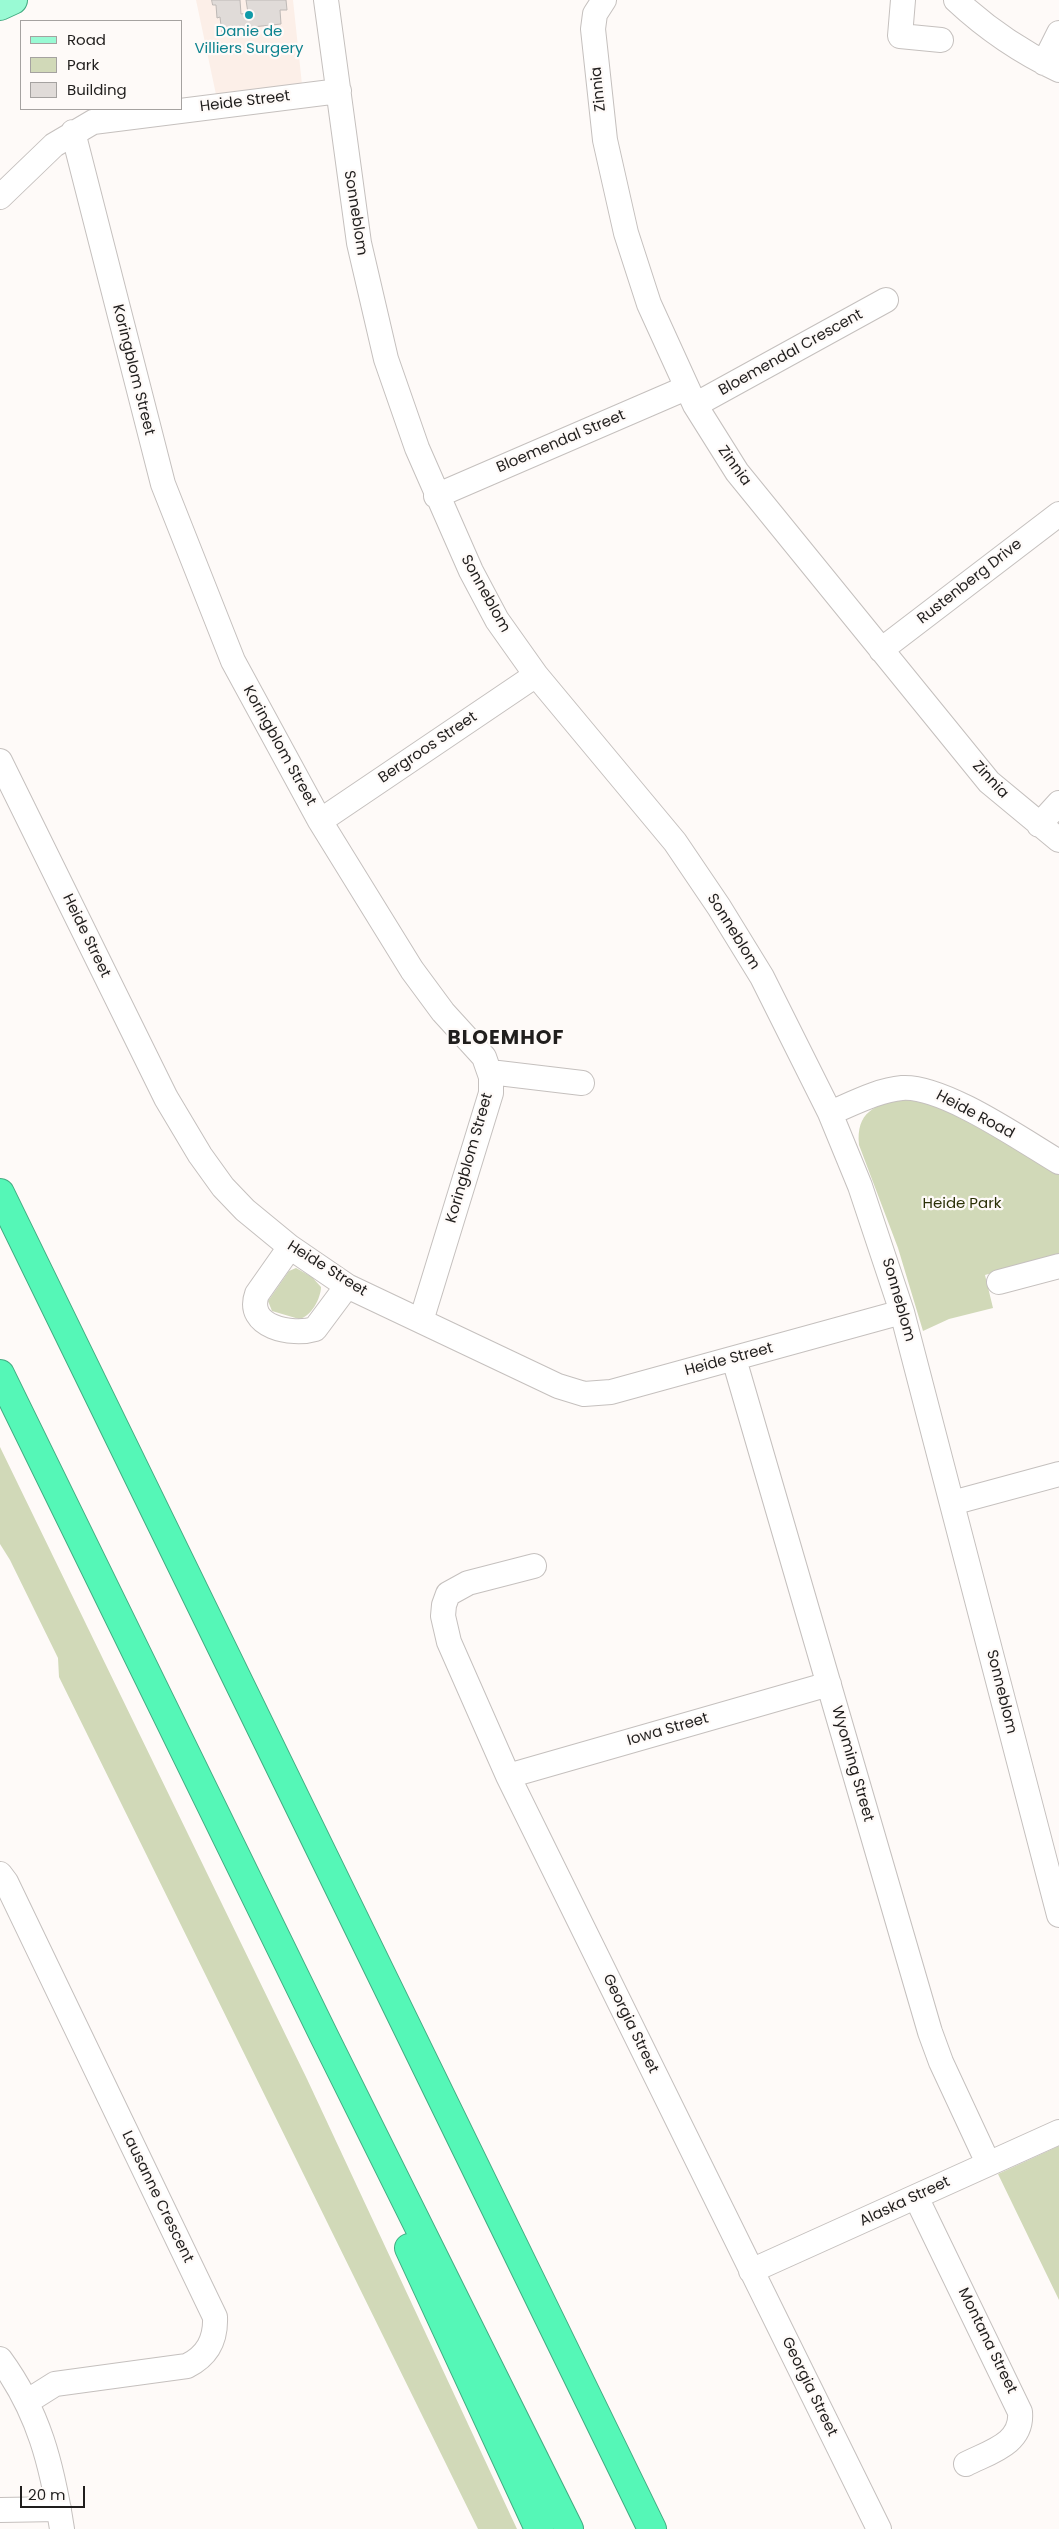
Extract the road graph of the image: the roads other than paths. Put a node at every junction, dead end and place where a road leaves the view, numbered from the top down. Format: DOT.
graph roads {
  1 [pos="13,0"];
  2 [pos="326,0"];
  3 [pos="604,0"];
  4 [pos="903,0"];
  5 [pos="956,0"];
  6 [pos="0,6"];
  7 [pos="1059,33"];
  8 [pos="941,40"];
  9 [pos="1052,67"];
  10 [pos="339,91"];
  11 [pos="181,110"];
  12 [pos="182,110"];
  13 [pos="73,132"];
  14 [pos="0,197"];
  15 [pos="886,300"];
  16 [pos="691,397"];
  17 [pos="436,496"];
  18 [pos="1059,514"];
  19 [pos="882,650"];
  20 [pos="536,675"];
  21 [pos="0,761"];
  22 [pos="1059,803"];
  23 [pos="320,821"];
  24 [pos="1039,825"];
  25 [pos="1059,840"];
  26 [pos="490,1072"];
  27 [pos="582,1083"];
  28 [pos="830,1113"];
  29 [pos="1059,1162"];
  30 [pos="0,1193"];
  31 [pos="290,1247"];
  32 [pos="1059,1266"];
  33 [pos="999,1282"];
  34 [pos="348,1286"];
  35 [pos="902,1312"];
  36 [pos="421,1321"];
  37 [pos="734,1359"];
  38 [pos="0,1374"];
  39 [pos="1059,1474"];
  40 [pos="952,1503"];
  41 [pos="534,1566"];
  42 [pos="829,1684"];
  43 [pos="508,1776"];
  44 [pos="0,1874"];
  45 [pos="1059,1915"];
  46 [pos="325,2038"];
  47 [pos="1059,2132"];
  48 [pos="988,2163"];
  49 [pos="916,2196"];
  50 [pos="751,2272"];
  51 [pos="552,2325"];
  52 [pos="0,2359"];
  53 [pos="28,2401"];
  54 [pos="966,2464"];
  55 [pos="0,2510"];
  56 [pos="60,2519"];
  57 [pos="539,2529"];
  58 [pos="569,2529"];
  59 [pos="652,2529"];
  60 [pos="667,2529"];
  61 [pos="878,2529"];
  1 -- 6 [label="main road"];
  2 -- 10 [label="street, Sonneblom"];
  3 -- 16 [label="street, Zinnia"];
  4 -- 8 [label="street"];
  5 -- 9 [label="street"];
  7 -- 9 [label="street"];
  10 -- 12 [label="street, Heide Street"];
  10 -- 17 [label="street, Sonneblom"];
  11 -- 13 [label="street, Heide Street"];
  13 -- 14 [label="street, Heide Street"];
  13 -- 23 [label="street, Koringblom Street"];
  15 -- 16 [label="street, Bloemendal Crescent"];
  16 -- 17 [label="street, Bloemendal Street"];
  16 -- 19 [label="street, Zinnia"];
  17 -- 20 [label="street, Sonneblom"];
  18 -- 19 [label="street, Rustenberg Drive"];
  19 -- 24 [label="street, Zinnia"];
  20 -- 23 [label="street, Bergroos Street"];
  20 -- 28 [label="street, Sonneblom"];
  21 -- 31 [label="street, Heide Street"];
  22 -- 24 [label="street"];
  23 -- 26 [label="street, Koringblom Street"];
  24 -- 25 [label="street, Zinnia"];
  26 -- 27 [label="street"];
  26 -- 36 [label="street, Koringblom Street"];
  28 -- 29 [label="street, Heide Road"];
  28 -- 35 [label="street, Sonneblom"];
  30 -- 51 [label="highway"];
  31 -- 34 [label="street, Heide Street"];
  31 -- 34 [label="street"];
  32 -- 33 [label="street"];
  34 -- 36 [label="street, Heide Street"];
  35 -- 37 [label="street, Heide Street"];
  35 -- 40 [label="street, Sonneblom"];
  36 -- 37 [label="street, Heide Street"];
  37 -- 42 [label="street, Wyoming Street"];
  38 -- 46 [label="highway"];
  39 -- 40 [label="street"];
  40 -- 45 [label="street, Sonneblom"];
  41 -- 43 [label="street, Georgia Street"];
  42 -- 43 [label="street, Iowa Street"];
  42 -- 48 [label="street, Wyoming Street"];
  43 -- 50 [label="street, Georgia Street"];
  44 -- 53 [label="street, Lausanne Crescent"];
  46 -- 57 [label="highway"];
  46 -- 58 [label="highway"];
  47 -- 48 [label="street, Alaska Street"];
  48 -- 49 [label="street, Alaska Street"];
  49 -- 50 [label="street, Alaska Street"];
  49 -- 54 [label="street, Montana Street"];
  50 -- 61 [label="street, Georgia Street"];
  51 -- 59 [label="highway"];
  51 -- 60 [label="highway"];
  52 -- 53 [label="street"];
  53 -- 56 [label="street"];
  55 -- 56 [label="street"];
}
